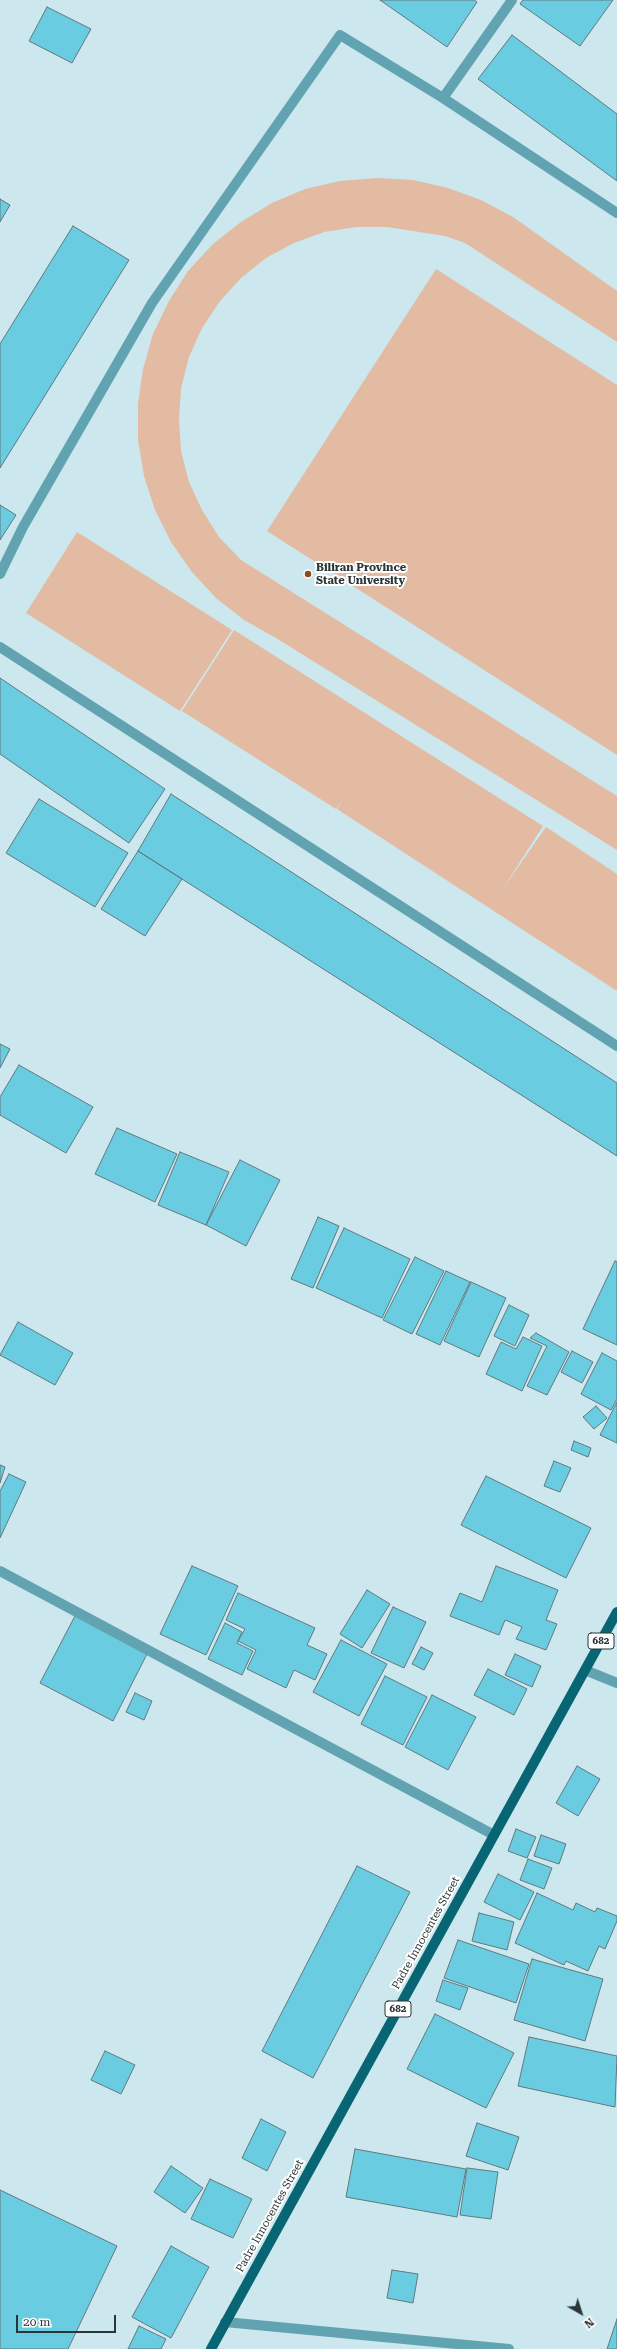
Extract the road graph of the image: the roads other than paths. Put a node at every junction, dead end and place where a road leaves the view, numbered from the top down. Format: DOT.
graph roads {
  1 [pos="512,0"];
  2 [pos="443,98"];
  3 [pos="617,213"];
  4 [pos="0,574"];
  5 [pos="0,646"];
  6 [pos="617,1046"];
  7 [pos="0,1571"];
  8 [pos="617,1612"];
  9 [pos="585,1670"];
  10 [pos="617,1683"];
  11 [pos="494,1835"];
  12 [pos="225,2322"];
  13 [pos="211,2349"];
  14 [pos="509,2349"];
  1 -- 2 [label="street"];
  2 -- 3 [label="street"];
  2 -- 4 [label="street"];
  5 -- 6 [label="street"];
  7 -- 11 [label="street"];
  8 -- 9 [label="main road, Padre Innocentes Street / 682"];
  9 -- 10 [label="street"];
  9 -- 11 [label="main road, Padre Innocentes Street / 682"];
  11 -- 12 [label="main road, Padre Innocentes Street / 682"];
  12 -- 13 [label="main road, Padre Innocentes Street / 682"];
  12 -- 14 [label="street"];
}
